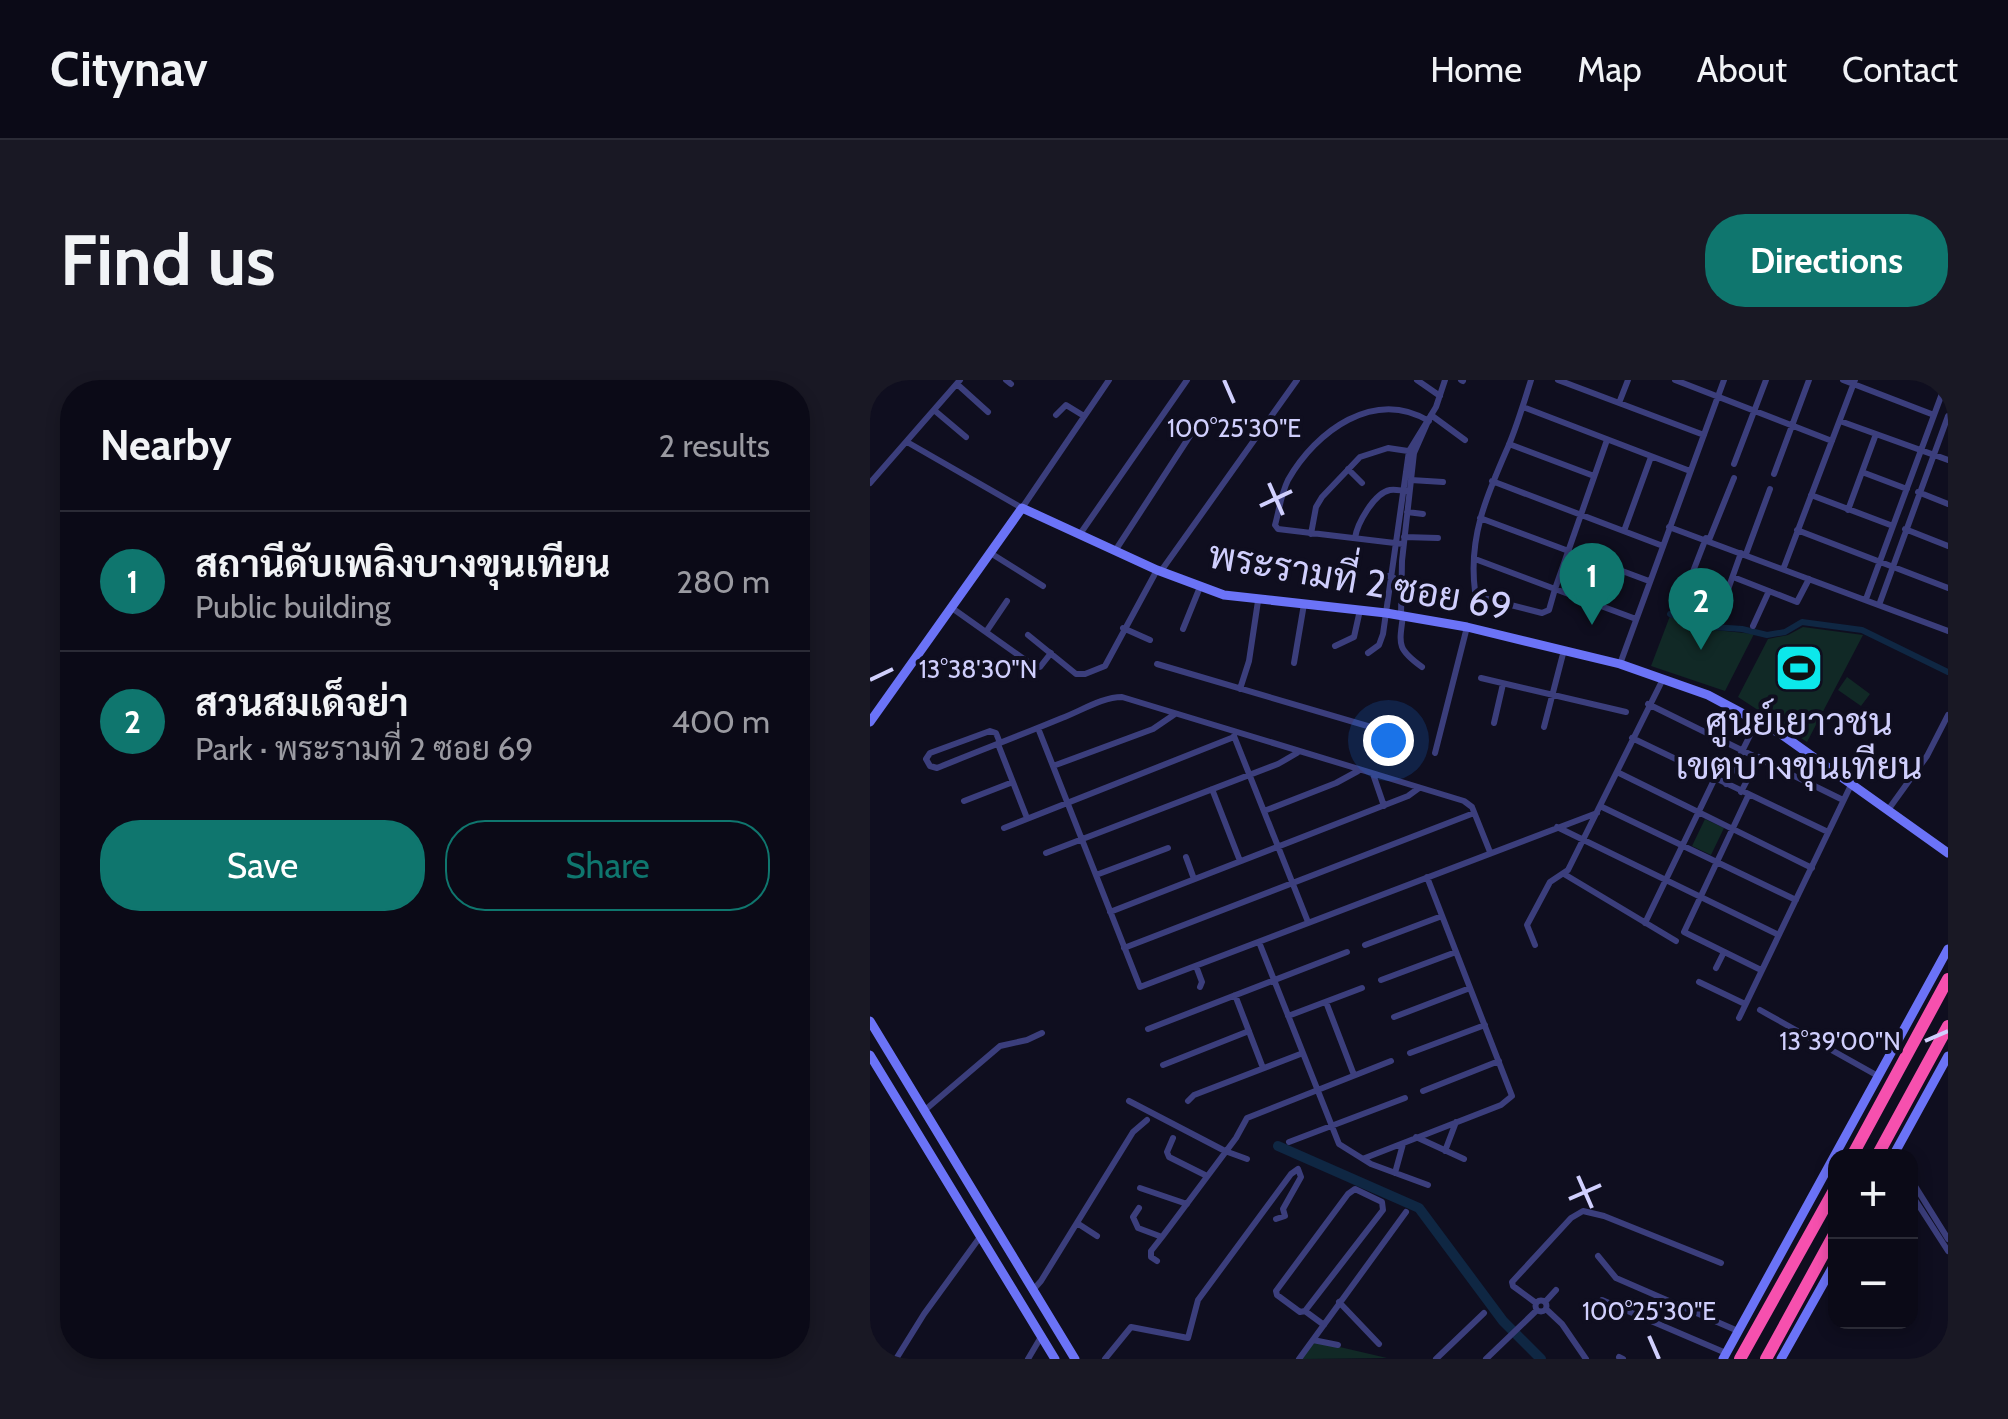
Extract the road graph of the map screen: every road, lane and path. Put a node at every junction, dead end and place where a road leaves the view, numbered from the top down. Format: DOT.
graph roads {
  1 [pos="1109,380"];
  2 [pos="1187,380"];
  3 [pos="1297,380"];
  4 [pos="1417,380"];
  5 [pos="1445,380"];
  6 [pos="1531,380"];
  7 [pos="1558,380"];
  8 [pos="1628,380"];
  9 [pos="1675,380"];
  10 [pos="1724,380"];
  11 [pos="1766,380"];
  12 [pos="1809,380"];
  13 [pos="1843,380"];
  14 [pos="1946,380"];
  15 [pos="959,381"];
  16 [pos="1854,382"];
  17 [pos="1719,396"];
  18 [pos="1440,397"];
  19 [pos="1619,404"];
  20 [pos="1522,407"];
  21 [pos="934,410"];
  22 [pos="1756,410"];
  23 [pos="988,412"];
  24 [pos="1056,415"];
  25 [pos="1934,415"];
  26 [pos="1084,416"];
  27 [pos="1429,418"];
  28 [pos="1948,419"];
  29 [pos="1840,421"];
  30 [pos="1793,424"];
  31 [pos="1197,425"];
  32 [pos="1876,434"];
  33 [pos="1704,435"];
  34 [pos="966,437"];
  35 [pos="1466,440"];
  36 [pos="1607,440"];
  37 [pos="1832,441"];
  38 [pos="906,442"];
  39 [pos="1509,444"];
  40 [pos="1921,450"];
  41 [pos="1411,452"];
  42 [pos="1933,454"];
  43 [pos="1651,457"];
  44 [pos="1948,460"];
  45 [pos="1734,464"];
  46 [pos="1348,470"];
  47 [pos="1690,471"];
  48 [pos="1862,472"];
  49 [pos="1774,474"];
  50 [pos="1594,476"];
  51 [pos="1734,478"];
  52 [pos="1411,480"];
  53 [pos="1443,482"];
  54 [pos="1492,482"];
  55 [pos="870,483"];
  56 [pos="1362,484"];
  57 [pos="1770,489"];
  58 [pos="1907,489"];
  59 [pos="1406,491"];
  60 [pos="1918,492"];
  61 [pos="1811,495"];
  62 [pos="1948,504"];
  63 [pos="1022,508"];
  64 [pos="1848,510"];
  65 [pos="1406,512"];
  66 [pos="1423,514"];
  67 [pos="1580,514"];
  68 [pos="1480,518"];
  69 [pos="1670,526"];
  70 [pos="1893,526"];
  71 [pos="1905,529"];
  72 [pos="1797,530"];
  73 [pos="1624,531"];
  74 [pos="1080,534"];
  75 [pos="1311,534"];
  76 [pos="1354,538"];
  77 [pos="1438,538"];
  78 [pos="1707,539"];
  79 [pos="1401,540"];
  80 [pos="1662,546"];
  81 [pos="1948,546"];
  82 [pos="1116,551"];
  83 [pos="1566,551"];
  84 [pos="992,554"];
  85 [pos="1743,554"];
  86 [pos="1475,559"];
  87 [pos="1402,561"];
  88 [pos="1414,562"];
  89 [pos="1879,562"];
  90 [pos="1892,567"];
  91 [pos="1784,568"];
  92 [pos="1159,570"];
  93 [pos="1370,573"];
  94 [pos="1392,577"];
  95 [pos="1733,577"];
  96 [pos="1810,579"];
  97 [pos="1649,581"];
  98 [pos="1043,586"];
  99 [pos="1200,587"];
  100 [pos="1555,588"];
  101 [pos="1948,588"];
  102 [pos="1769,591"];
  103 [pos="1866,600"];
  104 [pos="1007,601"];
  105 [pos="1258,602"];
  106 [pos="1304,604"];
  107 [pos="1879,604"];
  108 [pos="1680,605"];
  109 [pos="952,608"];
  110 [pos="1360,610"];
  111 [pos="1386,613"];
  112 [pos="1402,615"];
  113 [pos="1636,619"];
  114 [pos="1717,620"];
  115 [pos="1753,626"];
  116 [pos="1123,628"];
  117 [pos="1182,628"];
  118 [pos="1467,628"];
  119 [pos="1948,631"];
  120 [pos="986,632"];
  121 [pos="1028,635"];
  122 [pos="1150,640"];
  123 [pos="1335,646"];
  124 [pos="1564,649"];
  125 [pos="1050,653"];
  126 [pos="1368,653"];
  127 [pos="1294,663"];
  128 [pos="1157,664"];
  129 [pos="1620,664"];
  130 [pos="1422,667"];
  131 [pos="1481,678"];
  132 [pos="1663,678"];
  133 [pos="1503,684"];
  134 [pos="1240,689"];
  135 [pos="1552,696"];
  136 [pos="1648,704"];
  137 [pos="1626,712"];
  138 [pos="1175,714"];
  139 [pos="1948,715"];
  140 [pos="1758,720"];
  141 [pos="870,722"];
  142 [pos="1494,723"];
  143 [pos="1544,727"];
  144 [pos="1038,728"];
  145 [pos="1233,734"];
  146 [pos="1405,737"];
  147 [pos="1632,738"];
  148 [pos="999,743"];
  149 [pos="1743,749"];
  150 [pos="1298,752"];
  151 [pos="1435,753"];
  152 [pos="1759,757"];
  153 [pos="1053,766"];
  154 [pos="1359,770"];
  155 [pos="1617,772"];
  156 [pos="1250,774"];
  157 [pos="1373,774"];
  158 [pos="1715,778"];
  159 [pos="1012,782"];
  160 [pos="1726,784"];
  161 [pos="1851,785"];
  162 [pos="1420,788"];
  163 [pos="1212,789"];
  164 [pos="1745,794"];
  165 [pos="1844,800"];
  166 [pos="964,801"];
  167 [pos="1067,802"];
  168 [pos="1384,806"];
  169 [pos="1599,809"];
  170 [pos="1888,810"];
  171 [pos="1264,811"];
  172 [pos="1474,812"];
  173 [pos="1699,813"];
  174 [pos="1027,818"];
  175 [pos="1557,826"];
  176 [pos="1004,828"];
  177 [pos="1732,829"];
  178 [pos="1828,832"];
  179 [pos="1082,840"];
  180 [pos="1583,841"];
  181 [pos="1682,846"];
  182 [pos="1278,847"];
  183 [pos="1168,848"];
  184 [pos="1490,852"];
  185 [pos="1948,853"];
  186 [pos="1046,854"];
  187 [pos="1186,857"];
  188 [pos="1240,861"];
  189 [pos="1715,862"];
  190 [pos="1812,868"];
  191 [pos="1564,874"];
  192 [pos="1096,876"];
  193 [pos="1427,877"];
  194 [pos="1194,880"];
  195 [pos="1664,881"];
  196 [pos="1292,884"];
  197 [pos="1700,897"];
  198 [pos="1796,900"];
  199 [pos="1110,912"];
  200 [pos="1442,916"];
  201 [pos="1308,922"];
  202 [pos="1645,923"];
  203 [pos="1779,934"];
  204 [pos="1676,941"];
  205 [pos="1259,942"];
  206 [pos="1364,945"];
  207 [pos="1535,945"];
  208 [pos="1124,948"];
  209 [pos="1948,949"];
  210 [pos="1346,952"];
  211 [pos="1456,952"];
  212 [pos="1724,952"];
  213 [pos="1196,966"];
  214 [pos="1716,968"];
  215 [pos="1761,970"];
  216 [pos="1274,979"];
  217 [pos="1948,979"];
  218 [pos="1381,980"];
  219 [pos="1700,982"];
  220 [pos="1200,987"];
  221 [pos="1362,988"];
  222 [pos="1470,988"];
  223 [pos="1235,995"];
  224 [pos="1326,1002"];
  225 [pos="1745,1004"];
  226 [pos="1760,1010"];
  227 [pos="1288,1016"];
  228 [pos="1394,1017"];
  229 [pos="1739,1018"];
  230 [pos="870,1020"];
  231 [pos="1485,1025"];
  232 [pos="1948,1026"];
  233 [pos="1148,1029"];
  234 [pos="1249,1031"];
  235 [pos="1042,1032"];
  236 [pos="1303,1053"];
  237 [pos="1410,1053"];
  238 [pos="870,1055"];
  239 [pos="1948,1056"];
  240 [pos="1499,1060"];
  241 [pos="1390,1061"];
  242 [pos="1162,1066"];
  243 [pos="1263,1068"];
  244 [pos="1354,1075"];
  245 [pos="1879,1076"];
  246 [pos="1317,1090"];
  247 [pos="1423,1091"];
  248 [pos="1405,1098"];
  249 [pos="1129,1100"];
  250 [pos="1188,1101"];
  251 [pos="924,1110"];
  252 [pos="1147,1120"];
  253 [pos="1456,1122"];
  254 [pos="1331,1126"];
  255 [pos="1416,1137"];
  256 [pos="1173,1138"];
  257 [pos="1289,1142"];
  258 [pos="1404,1142"];
  259 [pos="1856,1149"];
  260 [pos="1881,1149"];
  261 [pos="1897,1149"];
  262 [pos="1225,1151"];
  263 [pos="1444,1151"];
  264 [pos="1364,1158"];
  265 [pos="1248,1159"];
  266 [pos="1464,1159"];
  267 [pos="1395,1172"];
  268 [pos="1207,1176"];
  269 [pos="1428,1186"];
  270 [pos="1140,1188"];
  271 [pos="1918,1191"];
  272 [pos="1828,1201"];
  273 [pos="1187,1204"];
  274 [pos="1918,1205"];
  275 [pos="1138,1208"];
  276 [pos="1283,1209"];
  277 [pos="1406,1212"];
  278 [pos="1077,1223"];
  279 [pos="981,1236"];
  280 [pos="1097,1236"];
  281 [pos="1162,1237"];
  282 [pos="1832,1239"];
  283 [pos="1948,1239"];
  284 [pos="1948,1252"];
  285 [pos="1598,1256"];
  286 [pos="1157,1261"];
  287 [pos="1721,1263"];
  288 [pos="1828,1275"];
  289 [pos="1033,1290"];
  290 [pos="1556,1290"];
  291 [pos="1602,1300"];
  292 [pos="1340,1302"];
  293 [pos="1541,1306"];
  294 [pos="1305,1311"];
  295 [pos="1484,1312"];
  296 [pos="1324,1325"];
  297 [pos="1738,1331"];
  298 [pos="1041,1336"];
  299 [pos="1313,1340"];
  300 [pos="1379,1344"];
  301 [pos="1338,1345"];
  302 [pos="1724,1356"];
  303 [pos="896,1359"];
  304 [pos="1028,1359"];
  305 [pos="1055,1359"];
  306 [pos="1074,1359"];
  307 [pos="1105,1359"];
  308 [pos="1299,1359"];
  309 [pos="1436,1359"];
  310 [pos="1486,1359"];
  311 [pos="1586,1359"];
  312 [pos="1740,1359"];
  313 [pos="1766,1359"];
  314 [pos="1780,1359"];
  1 -- 26 [label="street"];
  2 -- 74 [label="street"];
  3 -- 92 [label="street"];
  4 -- 18 [label="street"];
  5 -- 18 [label="street"];
  6 -- 20 [label="street"];
  7 -- 19 [label="street"];
  8 -- 19 [label="street"];
  9 -- 17 [label="street"];
  10 -- 17 [label="street"];
  11 -- 22 [label="street"];
  12 -- 30 [label="street"];
  13 -- 16 [label="street"];
  14 -- 25 [label="street"];
  15 -- 21 [label="street"];
  15 -- 23 [label="street"];
  16 -- 25 [label="street"];
  16 -- 29 [label="street"];
  17 -- 22 [label="street"];
  17 -- 33 [label="street"];
  18 -- 27 [label="street"];
  19 -- 33 [label="street"];
  20 -- 36 [label="street"];
  20 -- 39 [label="street"];
  21 -- 34 [label="street"];
  21 -- 38 [label="street"];
  22 -- 30 [label="street"];
  22 -- 45 [label="street"];
  24 -- 26 [label="street"];
  25 -- 40 [label="street"];
  26 -- 63 [label="street"];
  27 -- 35 [label="street"];
  27 -- 41 [label="street"];
  27 -- 75 [label="street"];
  28 -- 42 [label="street"];
  29 -- 32 [label="street"];
  29 -- 37 [label="street"];
  30 -- 37 [label="street"];
  30 -- 49 [label="street"];
  31 -- 82 [label="street"];
  32 -- 40 [label="street"];
  32 -- 48 [label="street"];
  33 -- 47 [label="street"];
  36 -- 43 [label="street"];
  36 -- 50 [label="street"];
  37 -- 61 [label="street"];
  38 -- 55 [label="street"];
  38 -- 63 [label="street"];
  39 -- 50 [label="street"];
  39 -- 54 [label="street"];
  40 -- 42 [label="street"];
  40 -- 58 [label="street"];
  41 -- 46 [label="street"];
  41 -- 52 [label="street"];
  41 -- 59 [label="street"];
  42 -- 44 [label="street"];
  42 -- 60 [label="street"];
  43 -- 47 [label="street"];
  43 -- 73 [label="street"];
  46 -- 56 [label="street"];
  46 -- 75 [label="street"];
  47 -- 69 [label="street"];
  48 -- 58 [label="street"];
  48 -- 64 [label="street"];
  50 -- 67 [label="street"];
  51 -- 78 [label="street"];
  52 -- 53 [label="street"];
  52 -- 59 [label="street"];
  54 -- 67 [label="street"];
  54 -- 68 [label="street"];
  57 -- 85 [label="street"];
  58 -- 70 [label="street"];
  59 -- 65 [label="street"];
  59 -- 76 [label="street"];
  59 -- 79 [label="street"];
  60 -- 62 [label="street"];
  60 -- 71 [label="street"];
  61 -- 64 [label="street"];
  61 -- 72 [label="street"];
  63 -- 74 [label="main road, พระรามที่ 2 ซอย 69"];
  63 -- 84 [label="main road"];
  64 -- 70 [label="street"];
  65 -- 66 [label="street"];
  65 -- 79 [label="street"];
  67 -- 73 [label="street"];
  67 -- 83 [label="street"];
  68 -- 83 [label="street"];
  68 -- 86 [label="street"];
  69 -- 78 [label="street"];
  69 -- 80 [label="street"];
  70 -- 89 [label="street"];
  71 -- 81 [label="street"];
  71 -- 90 [label="street"];
  72 -- 89 [label="street"];
  72 -- 91 [label="street"];
  73 -- 80 [label="street"];
  74 -- 82 [label="main road, พระรามที่ 2 ซอย 69"];
  75 -- 76 [label="street"];
  76 -- 79 [label="street"];
  77 -- 79 [label="street"];
  78 -- 85 [label="street"];
  78 -- 108 [label="street"];
  79 -- 87 [label="street"];
  79 -- 94 [label="street"];
  80 -- 97 [label="street"];
  82 -- 92 [label="main road, พระรามที่ 2 ซอย 69"];
  83 -- 97 [label="street"];
  83 -- 100 [label="street"];
  84 -- 98 [label="street"];
  84 -- 109 [label="main road"];
  85 -- 91 [label="street"];
  85 -- 95 [label="street"];
  86 -- 100 [label="street"];
  86 -- 100 [label="street"];
  87 -- 88 [label="street"];
  87 -- 112 [label="street"];
  89 -- 90 [label="street"];
  89 -- 103 [label="street"];
  90 -- 101 [label="street"];
  90 -- 107 [label="street"];
  91 -- 96 [label="street"];
  92 -- 99 [label="main road, พระรามที่ 2 ซอย 69"];
  92 -- 116 [label="street"];
  93 -- 94 [label="street"];
  94 -- 111 [label="street"];
  95 -- 102 [label="street"];
  95 -- 114 [label="street"];
  96 -- 102 [label="street"];
  96 -- 103 [label="street"];
  97 -- 113 [label="street"];
  99 -- 105 [label="main road, พระรามที่ 2 ซอย 69"];
  99 -- 117 [label="street"];
  100 -- 113 [label="street"];
  102 -- 115 [label="street"];
  103 -- 107 [label="street"];
  104 -- 120 [label="street"];
  105 -- 106 [label="main road, พระรามที่ 2 ซอย 69"];
  105 -- 134 [label="street"];
  106 -- 110 [label="main road, พระรามที่ 2 ซอย 69"];
  106 -- 127 [label="street"];
  107 -- 119 [label="street"];
  109 -- 120 [label="street"];
  109 -- 141 [label="main road"];
  110 -- 111 [label="main road, พระรามที่ 2 ซอย 69"];
  110 -- 123 [label="street"];
  111 -- 112 [label="main road, พระรามที่ 2 ซอย 69"];
  111 -- 126 [label="street"];
  112 -- 118 [label="main road, พระรามที่ 2 ซอย 69"];
  112 -- 130 [label="street"];
  113 -- 129 [label="street"];
  116 -- 122 [label="street"];
  116 -- 125 [label="street"];
  118 -- 124 [label="main road, พระรามที่ 2 ซอย 69"];
  118 -- 151 [label="street"];
  120 -- 125 [label="street"];
  121 -- 125 [label="street"];
  124 -- 129 [label="main road, พระรามที่ 2 ซอย 69"];
  124 -- 135 [label="street"];
  128 -- 134 [label="street"];
  129 -- 132 [label="main road, พระรามที่ 2 ซอย 69"];
  131 -- 133 [label="street"];
  132 -- 136 [label="street"];
  132 -- 140 [label="main road, พระรามที่ 2 ซอย 69"];
  133 -- 135 [label="street"];
  133 -- 142 [label="street"];
  134 -- 146 [label="street"];
  135 -- 137 [label="street"];
  135 -- 143 [label="street"];
  136 -- 147 [label="street"];
  136 -- 149 [label="street"];
  138 -- 144 [label="street"];
  138 -- 145 [label="street"];
  138 -- 153 [label="street"];
  139 -- 170 [label="street"];
  140 -- 149 [label="street"];
  140 -- 161 [label="main road, พระรามที่ 2 ซอย 69"];
  144 -- 148 [label="street"];
  144 -- 153 [label="street"];
  145 -- 150 [label="street"];
  145 -- 156 [label="street"];
  145 -- 167 [label="street"];
  147 -- 155 [label="street"];
  147 -- 158 [label="street"];
  148 -- 148 [label="street"];
  148 -- 159 [label="street"];
  149 -- 152 [label="street"];
  149 -- 160 [label="street"];
  150 -- 154 [label="street"];
  150 -- 156 [label="street"];
  152 -- 164 [label="street"];
  152 -- 165 [label="street"];
  153 -- 167 [label="street"];
  154 -- 157 [label="street"];
  154 -- 171 [label="street"];
  155 -- 169 [label="street"];
  155 -- 173 [label="street"];
  156 -- 163 [label="street"];
  156 -- 171 [label="street"];
  157 -- 162 [label="street"];
  157 -- 168 [label="street"];
  158 -- 160 [label="street"];
  158 -- 173 [label="street"];
  159 -- 166 [label="street"];
  159 -- 174 [label="street"];
  160 -- 164 [label="street"];
  161 -- 165 [label="street"];
  161 -- 170 [label="main road, พระรามที่ 2 ซอย 69"];
  162 -- 168 [label="street"];
  162 -- 172 [label="street"];
  163 -- 179 [label="street"];
  163 -- 188 [label="street"];
  164 -- 177 [label="street"];
  164 -- 178 [label="street"];
  165 -- 178 [label="street"];
  167 -- 174 [label="street"];
  167 -- 179 [label="street"];
  168 -- 182 [label="street"];
  169 -- 175 [label="street"];
  169 -- 180 [label="street"];
  169 -- 181 [label="street"];
  170 -- 185 [label="main road, พระรามที่ 2 ซอย 69"];
  171 -- 182 [label="street"];
  172 -- 184 [label="street"];
  172 -- 196 [label="street"];
  173 -- 177 [label="street"];
  173 -- 181 [label="street"];
  174 -- 176 [label="street"];
  175 -- 180 [label="street"];
  175 -- 184 [label="street"];
  177 -- 189 [label="street"];
  177 -- 190 [label="street"];
  178 -- 190 [label="street"];
  179 -- 186 [label="street"];
  179 -- 192 [label="street"];
  180 -- 191 [label="street"];
  180 -- 195 [label="street"];
  181 -- 189 [label="street"];
  181 -- 195 [label="street"];
  182 -- 188 [label="street"];
  182 -- 196 [label="street"];
  183 -- 192 [label="street"];
  184 -- 193 [label="street"];
  187 -- 194 [label="street"];
  188 -- 194 [label="street"];
  189 -- 197 [label="street"];
  189 -- 198 [label="street"];
  190 -- 198 [label="street"];
  191 -- 202 [label="street"];
  191 -- 207 [label="street"];
  192 -- 199 [label="street"];
  193 -- 200 [label="street"];
  193 -- 201 [label="street"];
  194 -- 199 [label="street"];
  195 -- 197 [label="street"];
  195 -- 202 [label="street"];
  196 -- 201 [label="street"];
  196 -- 208 [label="street"];
  197 -- 203 [label="street"];
  197 -- 212 [label="street"];
  198 -- 203 [label="street"];
  199 -- 208 [label="street"];
  200 -- 206 [label="street"];
  200 -- 211 [label="street"];
  201 -- 205 [label="street"];
  202 -- 204 [label="street"];
  203 -- 215 [label="street"];
  205 -- 213 [label="street"];
  205 -- 216 [label="street"];
  208 -- 213 [label="street"];
  209 -- 245 [label="main road"];
  210 -- 216 [label="street"];
  211 -- 218 [label="street"];
  211 -- 222 [label="street"];
  212 -- 214 [label="street"];
  212 -- 215 [label="street"];
  213 -- 220 [label="street"];
  215 -- 225 [label="street"];
  216 -- 223 [label="street"];
  216 -- 227 [label="street"];
  217 -- 259 [label="highway"];
  219 -- 225 [label="street"];
  221 -- 224 [label="street"];
  222 -- 228 [label="street"];
  222 -- 231 [label="street"];
  223 -- 233 [label="street"];
  223 -- 234 [label="street"];
  224 -- 227 [label="street"];
  224 -- 244 [label="street"];
  225 -- 229 [label="street"];
  226 -- 245 [label="street"];
  227 -- 236 [label="street"];
  230 -- 251 [label="main road"];
  231 -- 237 [label="street"];
  231 -- 240 [label="street"];
  232 -- 260 [label="highway"];
  234 -- 242 [label="street"];
  234 -- 243 [label="street"];
  235 -- 251 [label="street"];
  236 -- 243 [label="street"];
  236 -- 246 [label="street"];
  238 -- 279 [label="main road"];
  239 -- 261 [label="main road"];
  240 -- 247 [label="street"];
  240 -- 253 [label="street"];
  241 -- 244 [label="street"];
  243 -- 250 [label="street"];
  244 -- 246 [label="street"];
  245 -- 297 [label="main road"];
  246 -- 254 [label="street"];
  246 -- 262 [label="street"];
  248 -- 254 [label="street"];
  249 -- 262 [label="street"];
  251 -- 289 [label="main road"];
  252 -- 278 [label="street"];
  253 -- 255 [label="street"];
  253 -- 263 [label="street"];
  254 -- 257 [label="street"];
  254 -- 264 [label="street"];
  255 -- 258 [label="street"];
  255 -- 263 [label="street"];
  256 -- 268 [label="street"];
  258 -- 264 [label="street"];
  258 -- 267 [label="street"];
  262 -- 265 [label="street"];
  262 -- 268 [label="street"];
  263 -- 266 [label="street"];
  264 -- 267 [label="street"];
  267 -- 269 [label="street"];
  268 -- 273 [label="street"];
  270 -- 273 [label="street"];
  271 -- 283 [label="street"];
  272 -- 312 [label="highway"];
  273 -- 281 [label="street"];
  274 -- 284 [label="street"];
  275 -- 281 [label="street"];
  276 -- 307 [label="street"];
  277 -- 292 [label="street"];
  278 -- 280 [label="street"];
  278 -- 289 [label="street"];
  279 -- 298 [label="main road"];
  279 -- 303 [label="street"];
  281 -- 286 [label="street"];
  282 -- 313 [label="highway"];
  285 -- 297 [label="street"];
  287 -- 293 [label="street"];
  288 -- 314 [label="main road"];
  289 -- 306 [label="main road"];
  290 -- 293 [label="street"];
  291 -- 302 [label="street"];
  292 -- 296 [label="street"];
  292 -- 300 [label="street"];
  293 -- 310 [label="street"];
  293 -- 311 [label="street"];
  294 -- 294 [label="street"];
  294 -- 296 [label="street"];
  295 -- 309 [label="street"];
  296 -- 299 [label="street"];
  297 -- 302 [label="main road"];
  298 -- 304 [label="street"];
  298 -- 305 [label="main road"];
  299 -- 301 [label="street"];
  299 -- 308 [label="street"];
}
